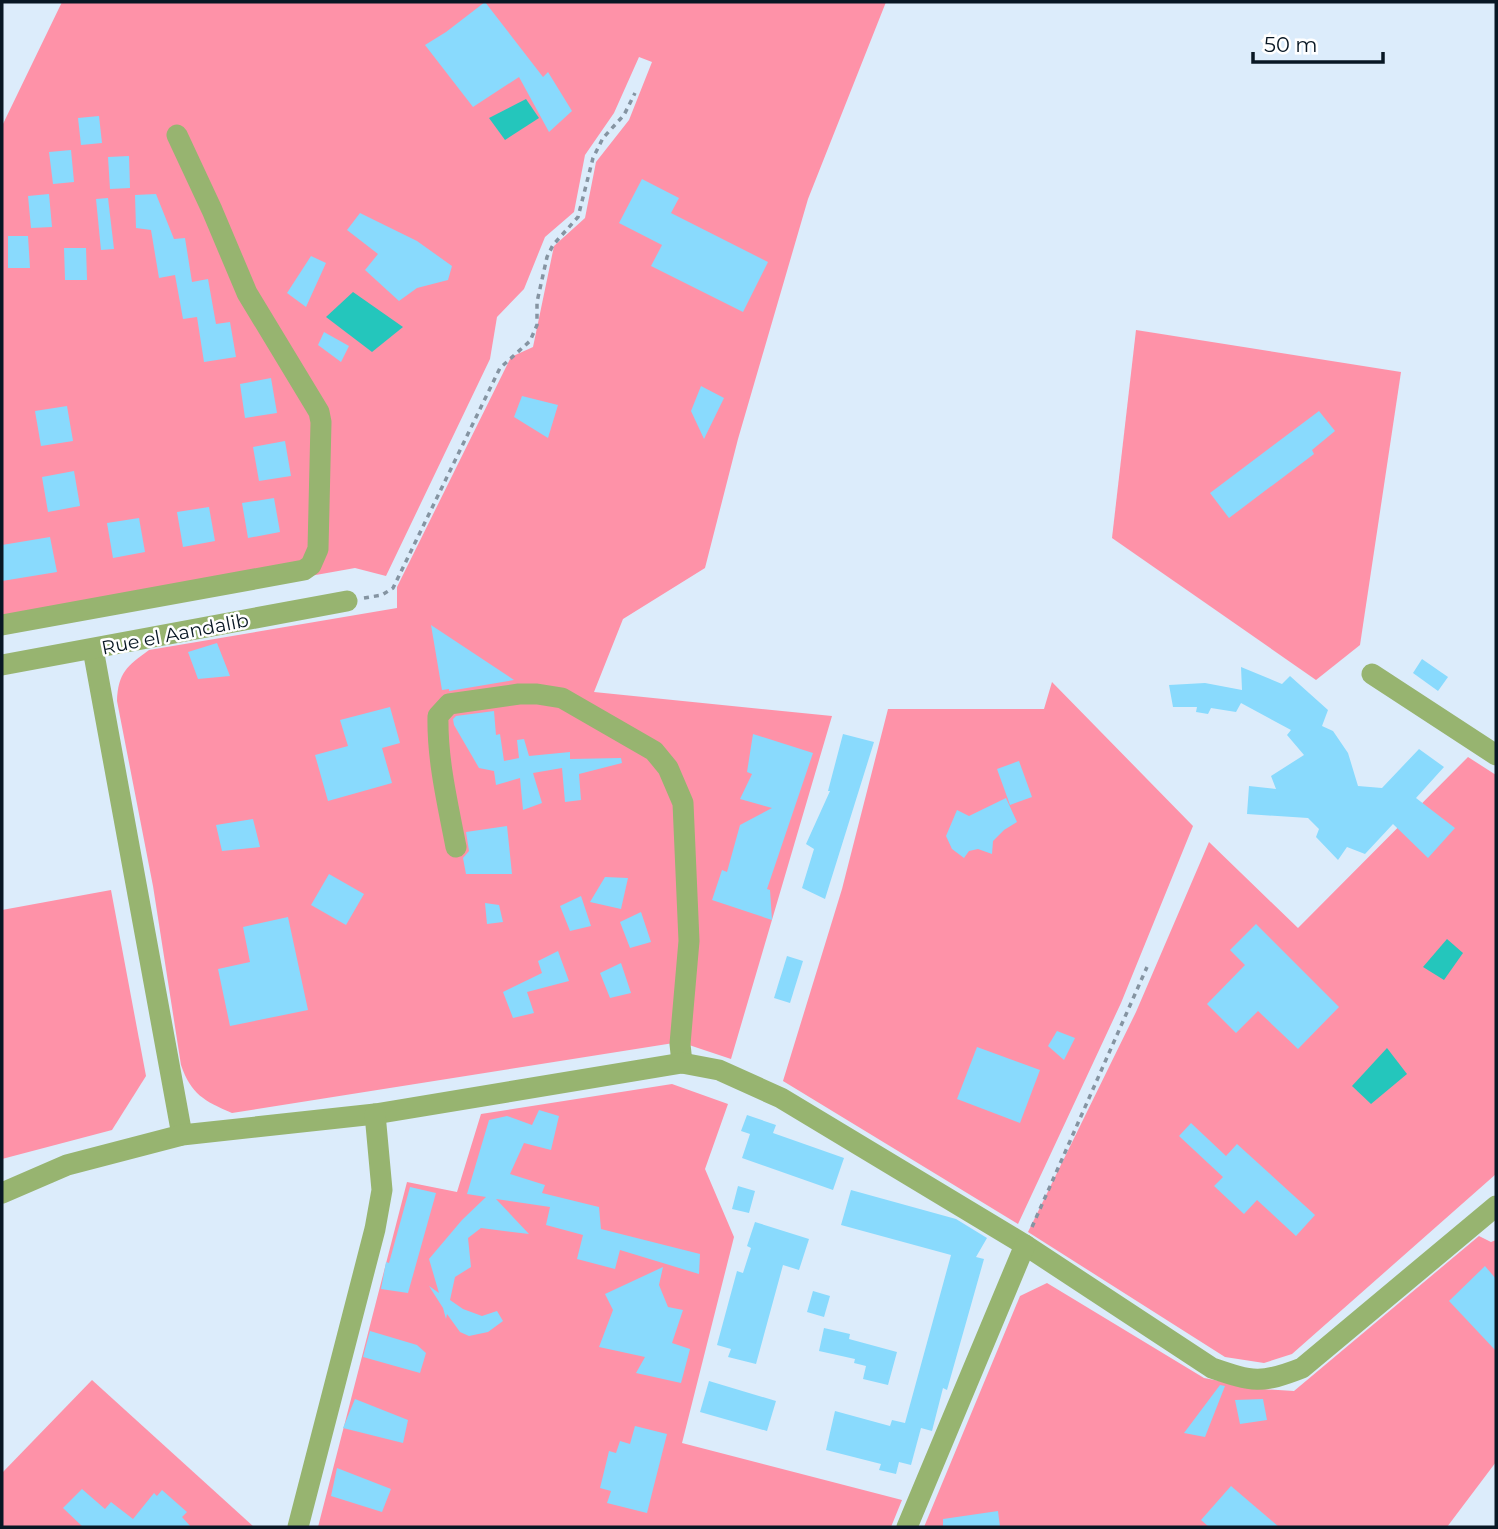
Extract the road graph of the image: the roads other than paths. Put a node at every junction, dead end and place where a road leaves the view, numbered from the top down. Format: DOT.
graph roads {
  1 [pos="177,135"];
  2 [pos="347,601"];
  3 [pos="2,625"];
  4 [pos="93,649"];
  5 [pos="2,665"];
  6 [pos="1373,674"];
  7 [pos="1496,755"];
  8 [pos="456,847"];
  9 [pos="682,1063"];
  10 [pos="375,1114"];
  11 [pos="182,1135"];
  12 [pos="2,1193"];
  13 [pos="1496,1206"];
  14 [pos="1025,1245"];
  15 [pos="298,1527"];
  16 [pos="907,1527"];
  1 -- 3 [label="street"];
  2 -- 4 [label="street, Rue el Aandalib"];
  4 -- 5 [label="street, Rue el Aandalib"];
  4 -- 11 [label="street"];
  6 -- 7 [label="street"];
  8 -- 9 [label="street"];
  9 -- 10 [label="street"];
  9 -- 14 [label="street"];
  10 -- 11 [label="street"];
  10 -- 15 [label="street"];
  11 -- 12 [label="street"];
  13 -- 14 [label="street"];
  14 -- 16 [label="street"];
}
